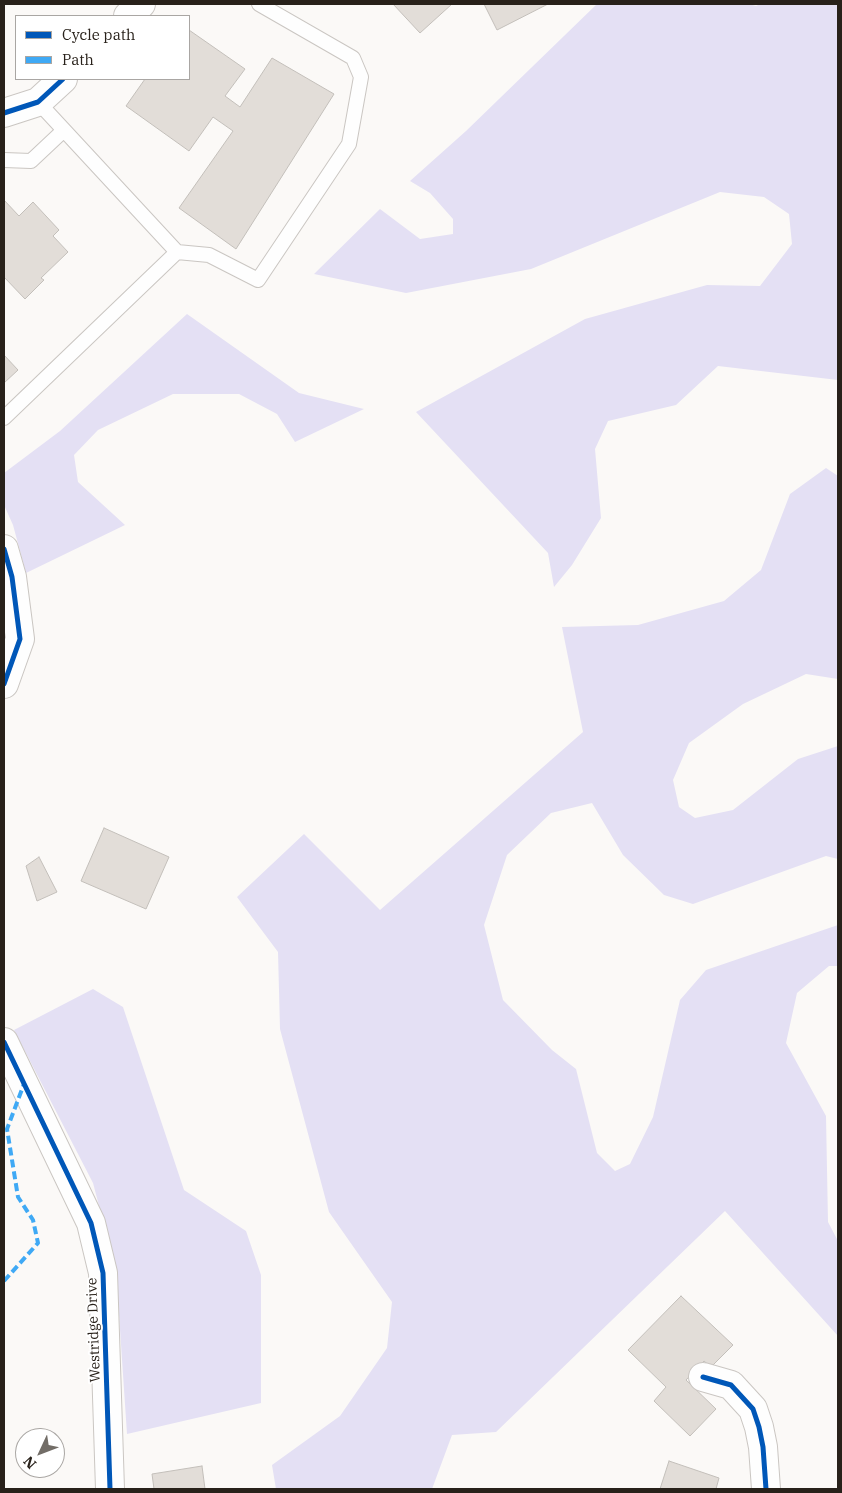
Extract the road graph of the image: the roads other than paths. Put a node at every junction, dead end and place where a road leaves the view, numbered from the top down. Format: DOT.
graph roads {
  1 [pos="142,4"];
  2 [pos="259,4"];
  3 [pos="129,15"];
  4 [pos="62,80"];
  5 [pos="38,102"];
  6 [pos="4,113"];
  7 [pos="64,130"];
  8 [pos="4,160"];
  9 [pos="177,252"];
  10 [pos="4,418"];
  11 [pos="4,549"];
  12 [pos="4,684"];
  13 [pos="4,1042"];
  14 [pos="703,1377"];
  15 [pos="110,1489"];
  16 [pos="766,1489"];
  1 -- 3 [label="street"];
  2 -- 9 [label="lane"];
  4 -- 5 [label="street"];
  5 -- 6 [label="street"];
  5 -- 7 [label="lane"];
  7 -- 8 [label="lane"];
  7 -- 9 [label="lane"];
  9 -- 10 [label="lane"];
  11 -- 12 [label="street"];
  13 -- 15 [label="street, Westridge Drive"];
  14 -- 16 [label="street"];
}
